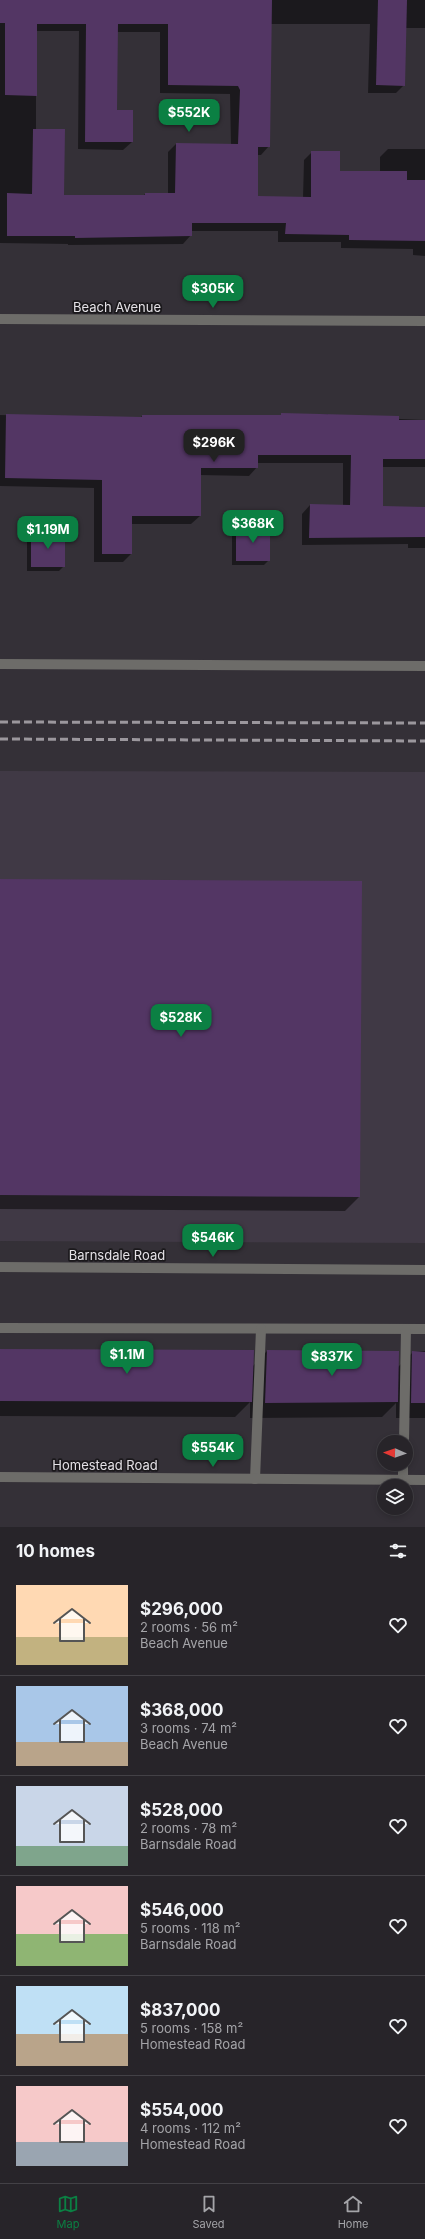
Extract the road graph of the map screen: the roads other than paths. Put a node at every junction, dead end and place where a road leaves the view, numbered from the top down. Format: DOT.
graph roads {
  1 [pos="0,319"];
  2 [pos="425,321"];
  3 [pos="0,664"];
  4 [pos="425,666"];
  5 [pos="0,1267"];
  6 [pos="425,1270"];
  7 [pos="0,1328"];
  8 [pos="261,1329"];
  9 [pos="406,1329"];
  10 [pos="425,1329"];
  11 [pos="404,1435"];
  12 [pos="0,1477"];
  13 [pos="256,1479"];
  14 [pos="377,1480"];
  15 [pos="413,1480"];
  16 [pos="425,1480"];
  1 -- 2 [label="street, Beach Avenue"];
  3 -- 4 [label="street"];
  5 -- 6 [label="street, Barnsdale Road"];
  7 -- 8 [label="street"];
  8 -- 9 [label="street"];
  8 -- 13 [label="street"];
  9 -- 10 [label="street"];
  9 -- 11 [label="street"];
  12 -- 13 [label="street, Homestead Road"];
  13 -- 14 [label="street, Homestead Road"];
  15 -- 16 [label="street, Homestead Road"];
}
